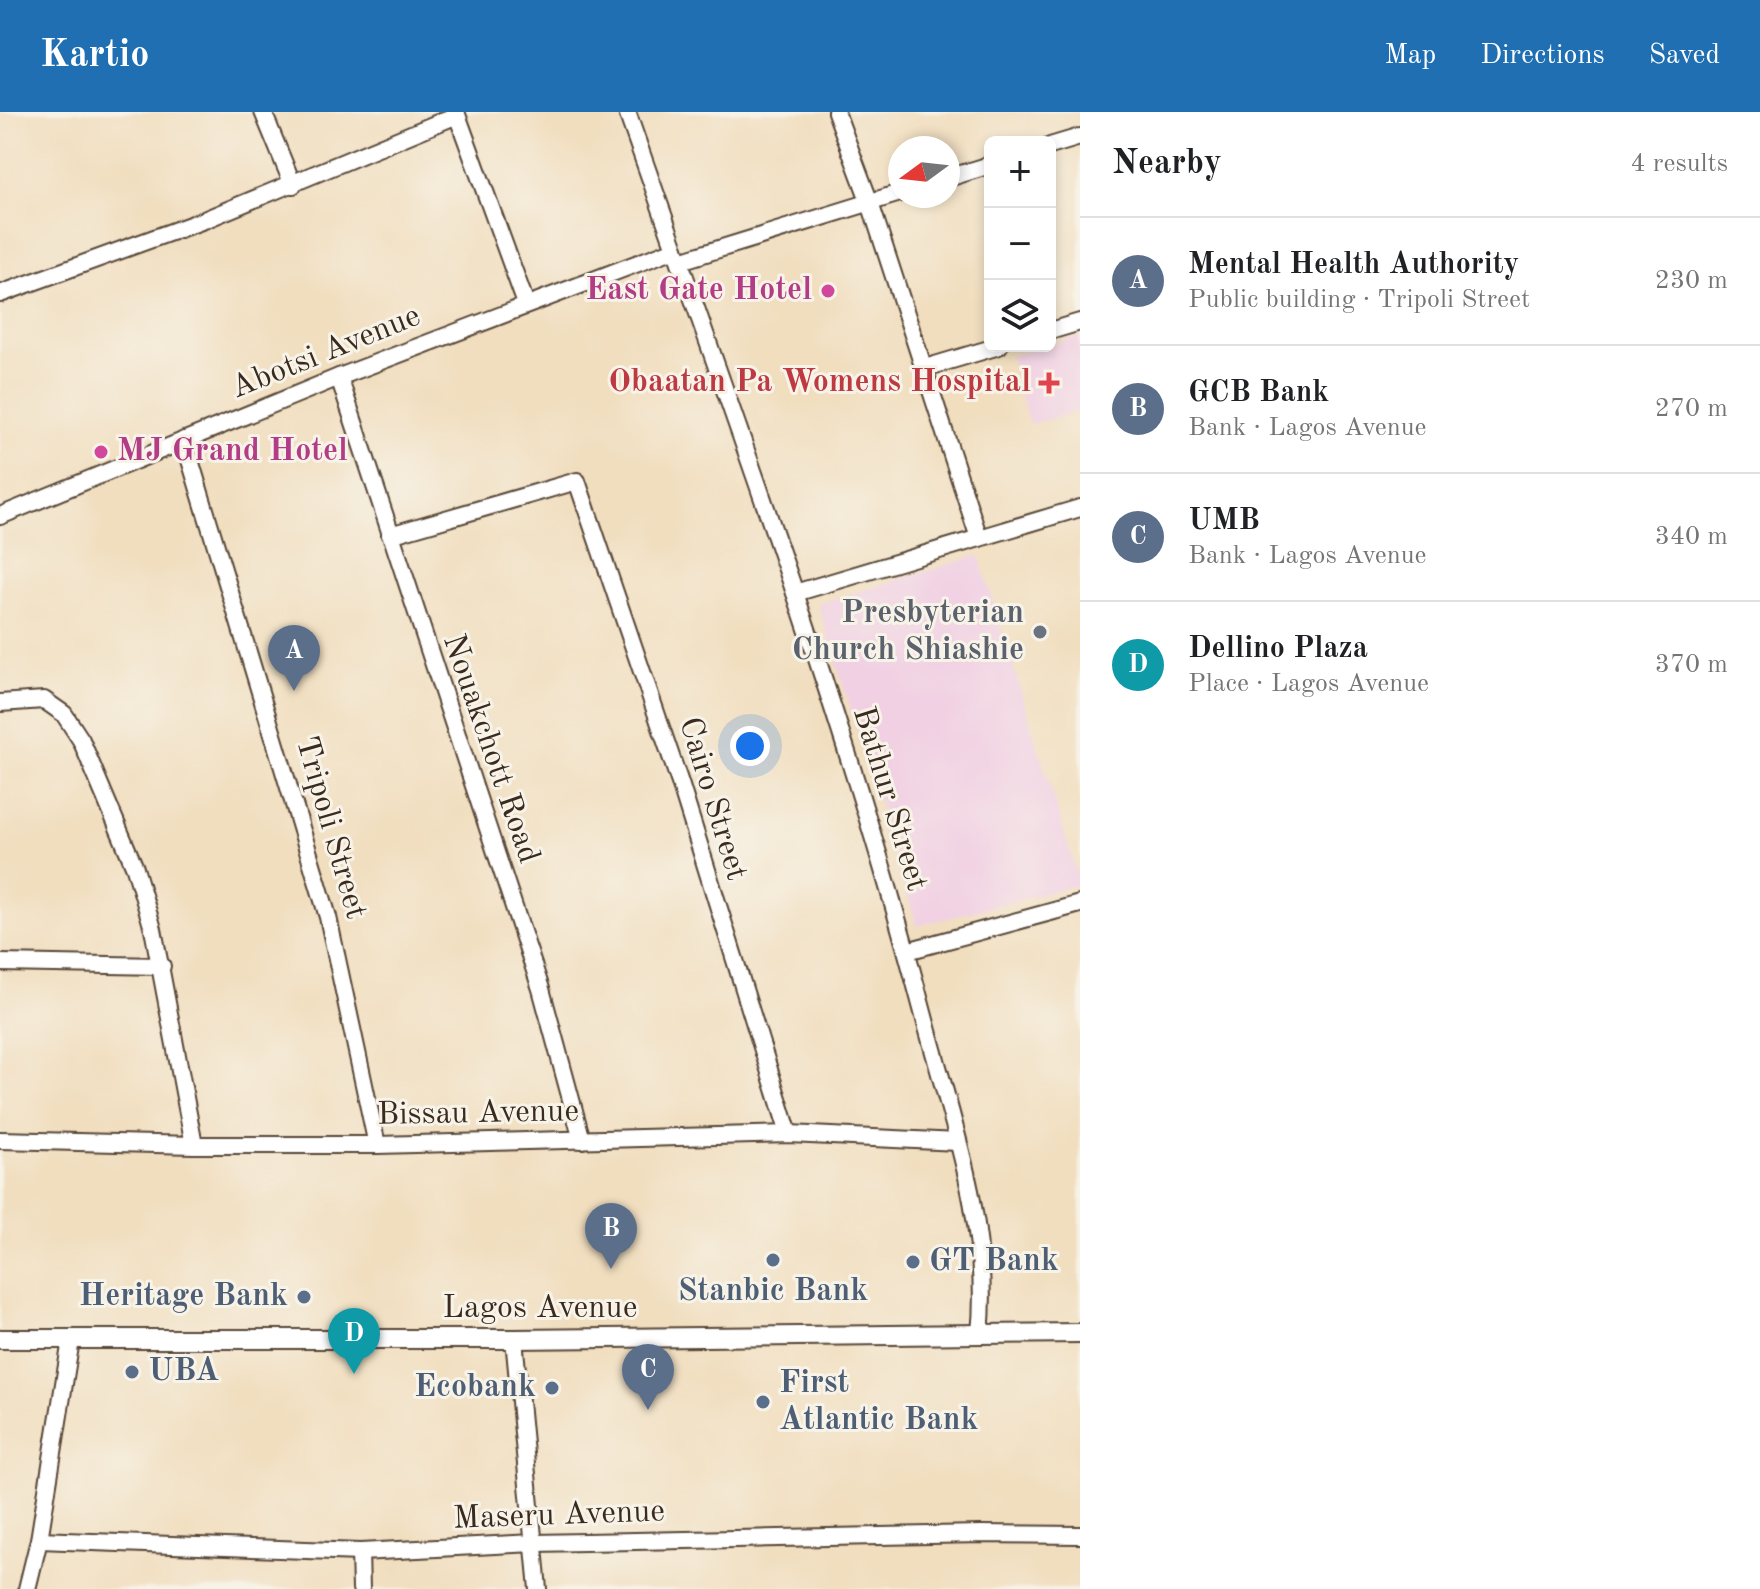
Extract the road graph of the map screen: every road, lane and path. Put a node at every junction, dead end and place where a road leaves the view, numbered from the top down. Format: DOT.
graph roads {
  1 [pos="263,112"];
  2 [pos="627,112"];
  3 [pos="836,112"];
  4 [pos="457,114"];
  5 [pos="1080,137"];
  6 [pos="1056,144"];
  7 [pos="984,167"];
  8 [pos="960,174"];
  9 [pos="293,185"];
  10 [pos="888,197"];
  11 [pos="870,203"];
  12 [pos="677,255"];
  13 [pos="0,294"];
  14 [pos="526,304"];
  15 [pos="1080,322"];
  16 [pos="1056,329"];
  17 [pos="984,350"];
  18 [pos="925,368"];
  19 [pos="339,377"];
  20 [pos="184,440"];
  21 [pos="1080,508"];
  22 [pos="0,516"];
  23 [pos="390,535"];
  24 [pos="979,538"];
  25 [pos="795,593"];
  26 [pos="0,703"];
  27 [pos="1080,904"];
  28 [pos="907,951"];
  29 [pos="0,963"];
  30 [pos="162,966"];
  31 [pos="789,1134"];
  32 [pos="0,1140"];
  33 [pos="582,1140"];
  34 [pos="958,1142"];
  35 [pos="194,1145"];
  36 [pos="377,1145"];
  37 [pos="1080,1333"];
  38 [pos="980,1334"];
  39 [pos="0,1339"];
  40 [pos="514,1339"];
  41 [pos="71,1340"];
  42 [pos="1080,1535"];
  43 [pos="39,1540"];
  44 [pos="535,1543"];
  45 [pos="360,1552"];
  46 [pos="27,1589"];
  47 [pos="361,1589"];
  48 [pos="538,1589"];
  1 -- 9 [label="street"];
  2 -- 12 [label="street, Bathur Street"];
  3 -- 11 [label="street"];
  4 -- 9 [label="street"];
  4 -- 14 [label="street"];
  5 -- 6 [label="street"];
  7 -- 8 [label="street"];
  9 -- 13 [label="street"];
  10 -- 11 [label="street, Abotsi Avenue"];
  11 -- 12 [label="street, Abotsi Avenue"];
  11 -- 18 [label="street"];
  12 -- 14 [label="street, Abotsi Avenue"];
  12 -- 25 [label="street, Bathur Street"];
  14 -- 19 [label="street, Abotsi Avenue"];
  15 -- 16 [label="street"];
  17 -- 18 [label="street"];
  18 -- 24 [label="street"];
  19 -- 20 [label="street, Abotsi Avenue"];
  19 -- 23 [label="street, Nouakchott Road"];
  20 -- 22 [label="street, Abotsi Avenue"];
  20 -- 36 [label="street, Tripoli Street"];
  21 -- 24 [label="street"];
  23 -- 31 [label="street, Cairo Street"];
  23 -- 33 [label="street, Nouakchott Road"];
  24 -- 25 [label="street"];
  25 -- 28 [label="street, Bathur Street"];
  26 -- 30 [label="street"];
  27 -- 28 [label="street"];
  28 -- 34 [label="street, Bathur Street"];
  29 -- 30 [label="street"];
  30 -- 35 [label="street"];
  31 -- 33 [label="street, Bissau Avenue"];
  31 -- 34 [label="street, Bissau Avenue"];
  32 -- 35 [label="street, Bissau Avenue"];
  33 -- 36 [label="street, Bissau Avenue"];
  34 -- 38 [label="street, Bathur Street"];
  35 -- 36 [label="street, Bissau Avenue"];
  37 -- 38 [label="street, Lagos Avenue"];
  38 -- 40 [label="street, Lagos Avenue"];
  39 -- 41 [label="street, Lagos Avenue"];
  40 -- 41 [label="street, Lagos Avenue"];
  40 -- 44 [label="street"];
  41 -- 43 [label="street"];
  42 -- 44 [label="street, Maseru Avenue"];
  43 -- 45 [label="street, Maseru Avenue"];
  43 -- 46 [label="street"];
  44 -- 45 [label="street, Maseru Avenue"];
  44 -- 48 [label="street"];
  45 -- 47 [label="street"];
}
